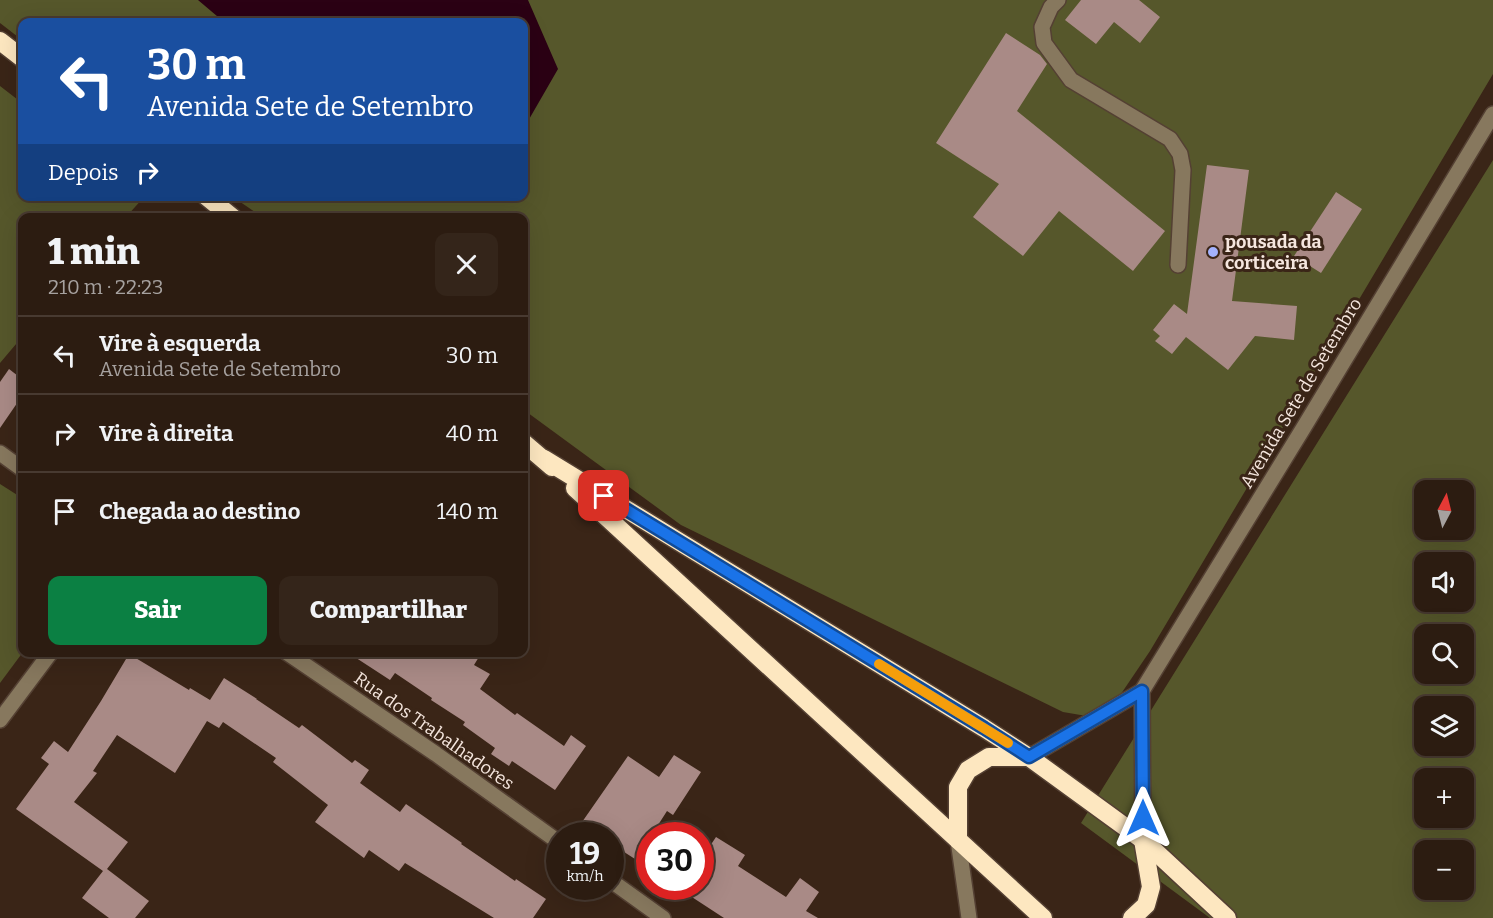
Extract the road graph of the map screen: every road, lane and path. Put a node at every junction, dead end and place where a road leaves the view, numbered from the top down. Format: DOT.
graph roads {
  1 [pos="1058,0"];
  2 [pos="0,41"];
  3 [pos="18,55"];
  4 [pos="1493,114"];
  5 [pos="212,201"];
  6 [pos="227,213"];
  7 [pos="1178,265"];
  8 [pos="528,446"];
  9 [pos="0,453"];
  10 [pos="544,459"];
  11 [pos="18,466"];
  12 [pos="47,657"];
  13 [pos="293,657"];
  14 [pos="1142,691"];
  15 [pos="0,720"];
  16 [pos="1029,757"];
  17 [pos="546,833"];
  18 [pos="958,840"];
  19 [pos="1143,840"];
  20 [pos="624,890"];
  21 [pos="663,918"];
  22 [pos="969,918"];
  23 [pos="1043,918"];
  24 [pos="1132,918"];
  25 [pos="1227,918"];
  1 -- 7 [label="street"];
  2 -- 3 [label="highway"];
  4 -- 14 [label="street, Avenida Sete de Setembro"];
  5 -- 6 [label="highway"];
  8 -- 10 [label="highway"];
  9 -- 11 [label="street"];
  10 -- 16 [label="highway"];
  10 -- 18 [label="highway"];
  12 -- 15 [label="street"];
  13 -- 17 [label="street, Rua dos Trabalhadores"];
  14 -- 16 [label="street, Avenida Sete de Setembro"];
  14 -- 19 [label="street"];
  16 -- 18 [label="highway"];
  16 -- 19 [label="highway"];
  18 -- 22 [label="street"];
  18 -- 23 [label="highway"];
  19 -- 24 [label="highway"];
  19 -- 25 [label="highway"];
  20 -- 21 [label="street"];
}
